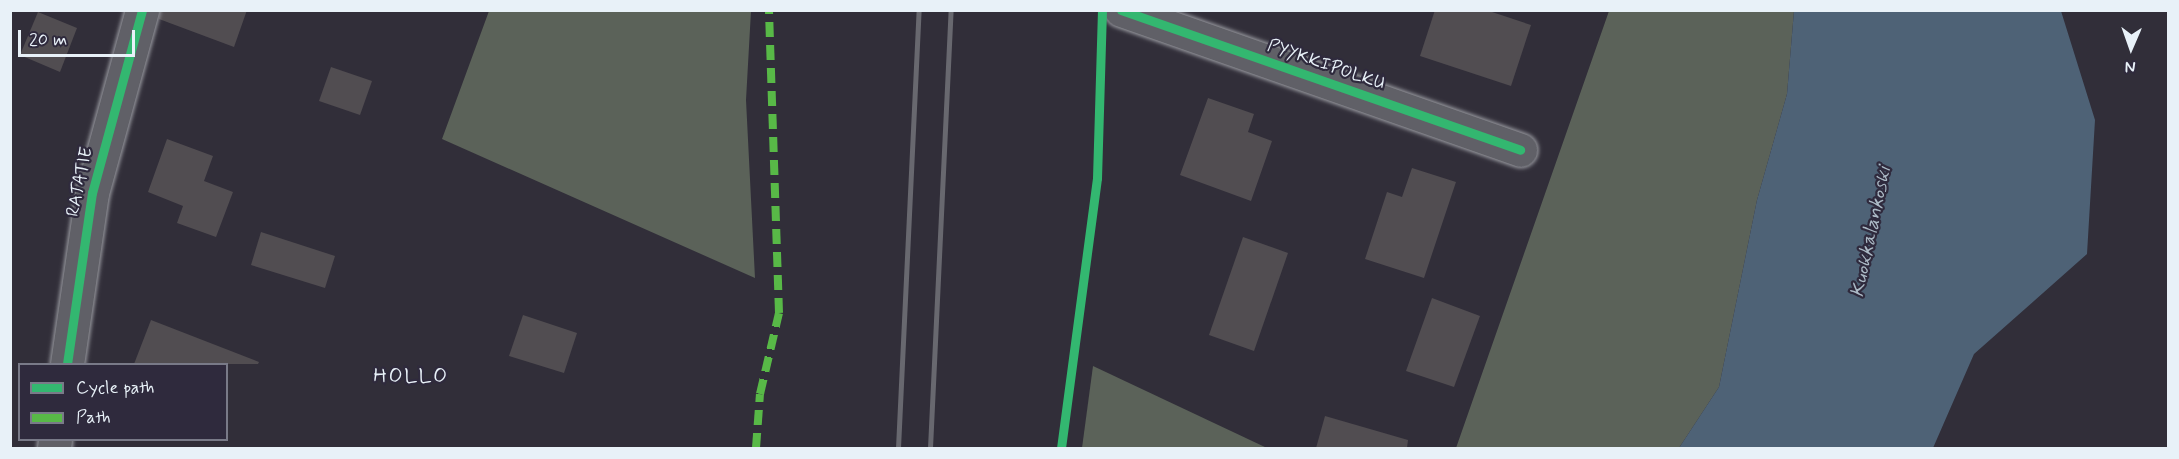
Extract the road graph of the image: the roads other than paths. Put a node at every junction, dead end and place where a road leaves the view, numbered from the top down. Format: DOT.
graph roads {
  1 [pos="142,10"];
  2 [pos="1121,10"];
  3 [pos="1520,150"];
  4 [pos="66,363"];
  1 -- 4 [label="street, RATATIE"];
  2 -- 3 [label="street, PYYKKIPOLKU"];
}
